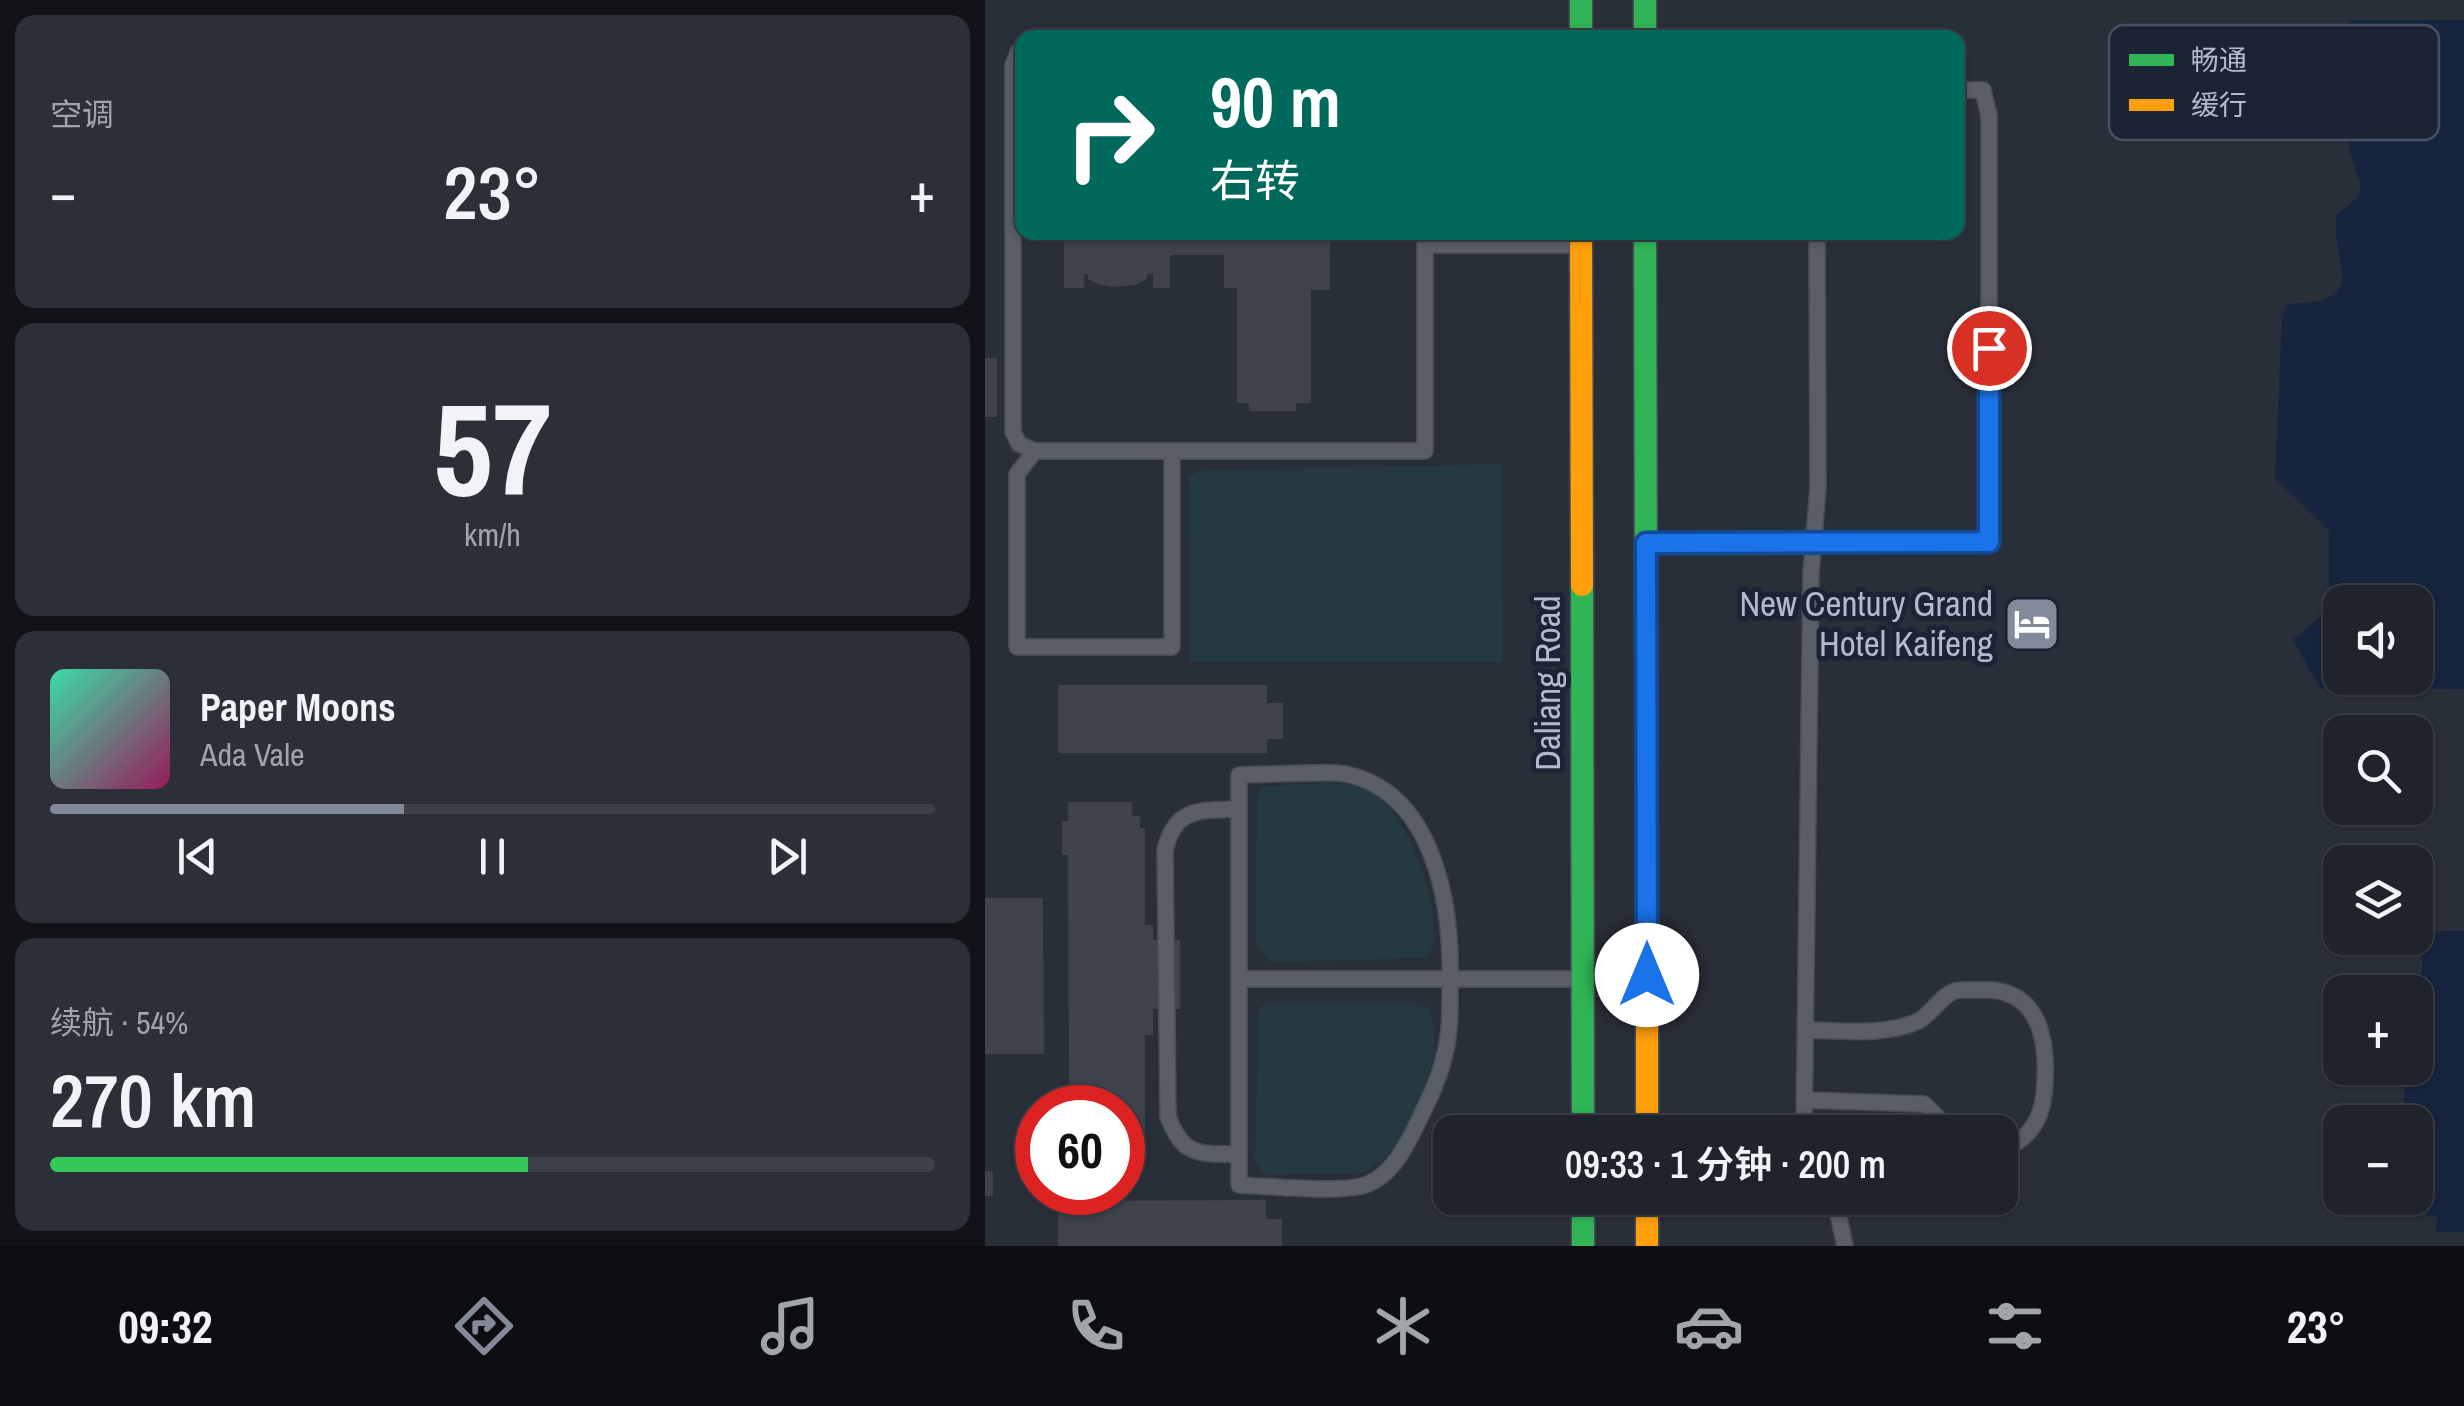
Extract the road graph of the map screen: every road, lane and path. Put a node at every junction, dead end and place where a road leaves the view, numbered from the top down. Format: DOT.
graph roads {
  1 [pos="1581,0"];
  2 [pos="1645,0"];
  3 [pos="1581,30"];
  4 [pos="1645,30"];
  5 [pos="1015,60"];
  6 [pos="1965,90"];
  7 [pos="1425,240"];
  8 [pos="1581,240"];
  9 [pos="1645,240"];
  10 [pos="1817,240"];
  11 [pos="1035,451"];
  12 [pos="1172,451"];
  13 [pos="1813,542"];
  14 [pos="1646,543"];
  15 [pos="1239,809"];
  16 [pos="1239,978"];
  17 [pos="1450,980"];
  18 [pos="1584,980"];
  19 [pos="1805,1030"];
  20 [pos="1805,1100"];
  21 [pos="1583,1115"];
  22 [pos="1647,1115"];
  23 [pos="1805,1115"];
  24 [pos="1935,1115"];
  25 [pos="2018,1143"];
  26 [pos="1239,1154"];
  27 [pos="1583,1215"];
  28 [pos="1647,1215"];
  29 [pos="1838,1215"];
  30 [pos="1583,1246"];
  31 [pos="1647,1246"];
  32 [pos="1845,1246"];
  1 -- 3 [label="main road"];
  2 -- 4 [label="main road"];
  5 -- 11 [label="lane"];
  6 -- 13 [label="lane"];
  7 -- 12 [label="lane"];
  8 -- 18 [label="main road, Daliang Road"];
  9 -- 14 [label="main road"];
  10 -- 13 [label="lane"];
  11 -- 12 [label="lane"];
  11 -- 12 [label="lane"];
  13 -- 14 [label="lane"];
  13 -- 19 [label="lane"];
  14 -- 22 [label="main road"];
  15 -- 16 [label="lane"];
  15 -- 17 [label="lane"];
  15 -- 26 [label="lane"];
  16 -- 17 [label="lane"];
  16 -- 26 [label="lane"];
  17 -- 18 [label="lane"];
  17 -- 26 [label="lane"];
  18 -- 21 [label="main road, Daliang Road"];
  19 -- 20 [label="lane"];
  19 -- 25 [label="lane"];
  20 -- 23 [label="lane"];
  20 -- 24 [label="lane"];
  27 -- 30 [label="main road"];
  28 -- 31 [label="main road"];
  29 -- 32 [label="lane"];
}
